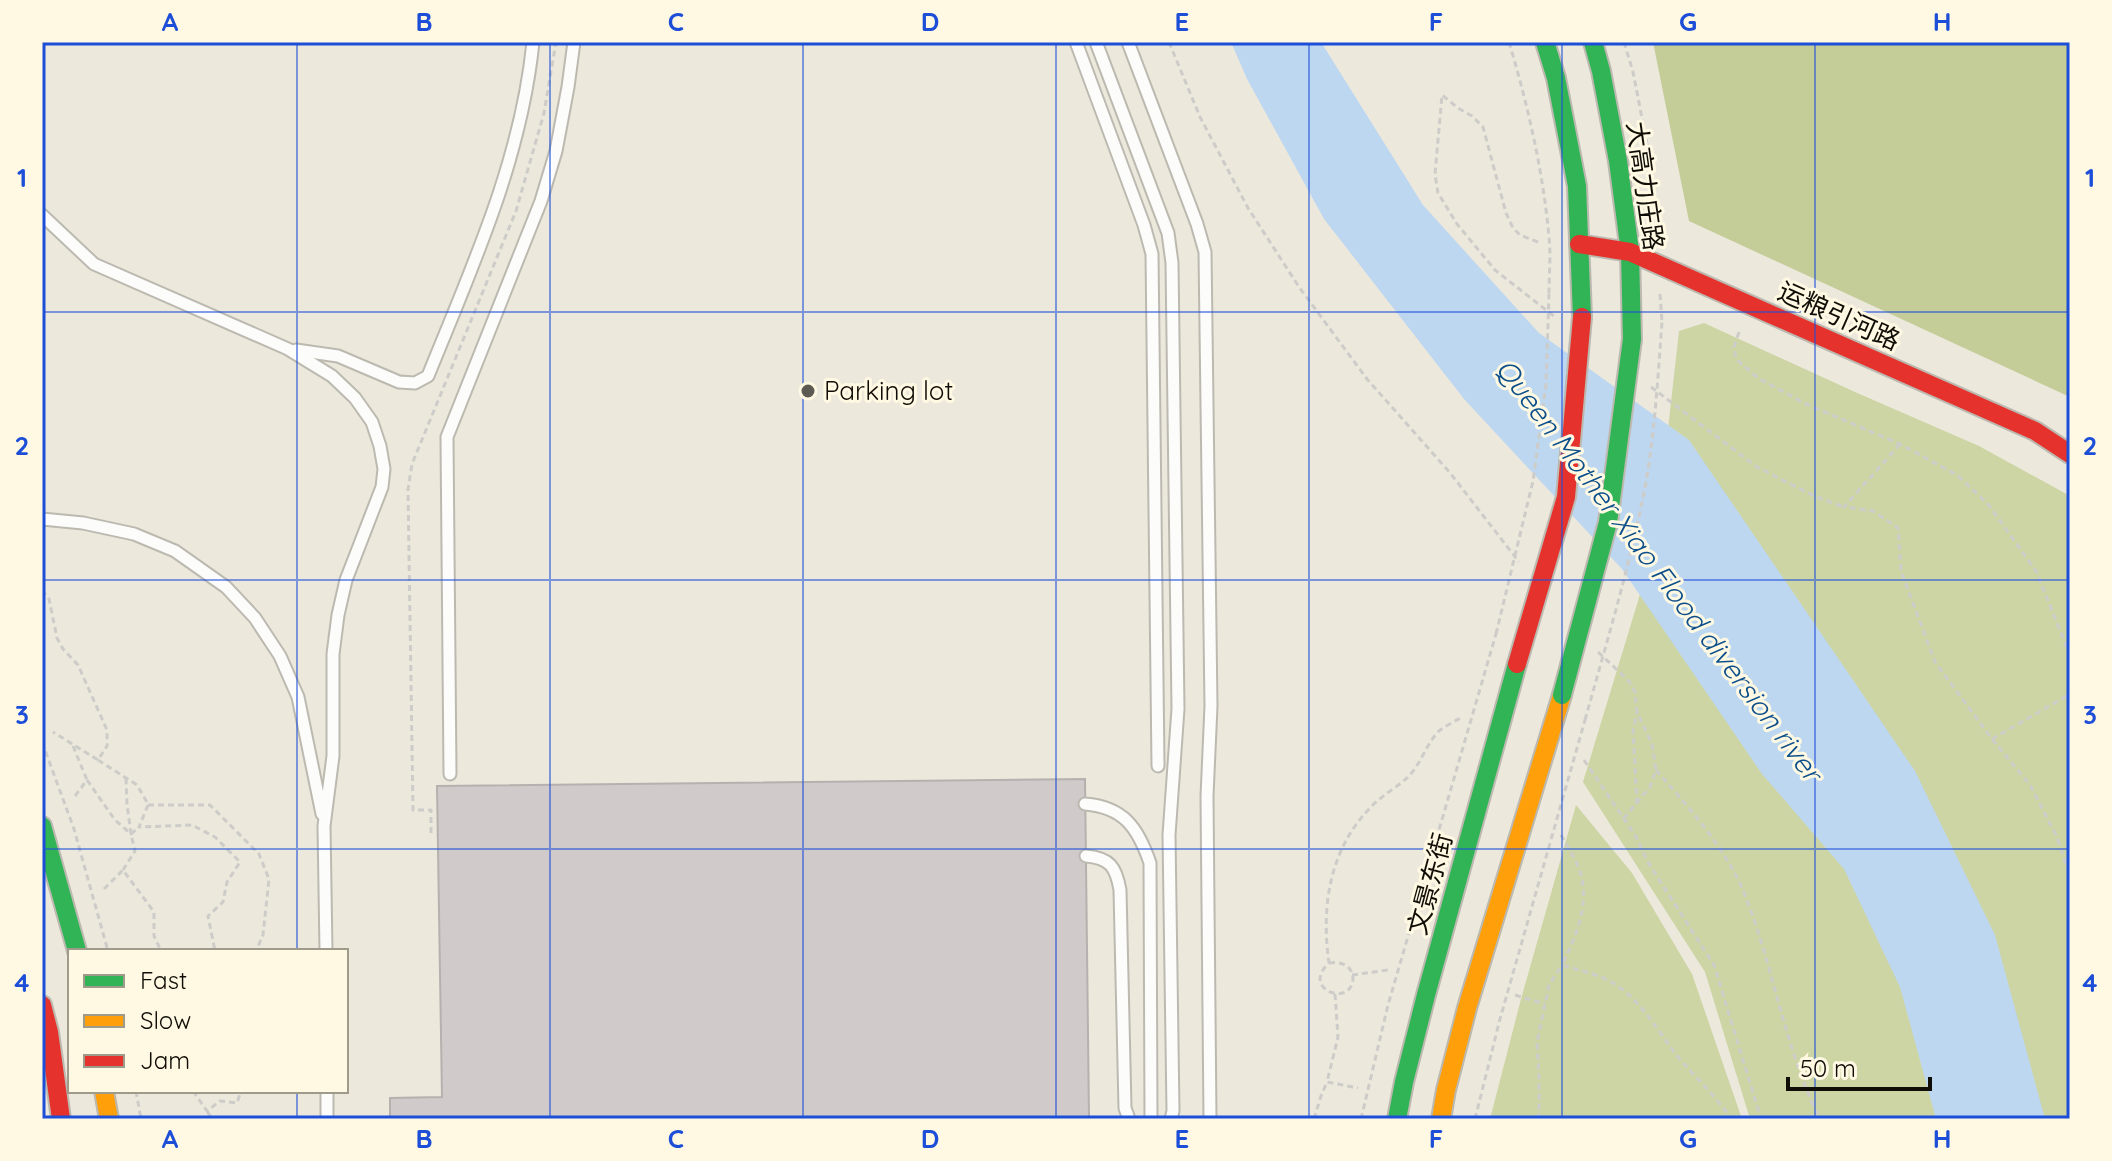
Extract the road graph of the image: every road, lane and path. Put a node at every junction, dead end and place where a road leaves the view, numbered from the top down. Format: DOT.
graph roads {
  1 [pos="533,42"];
  2 [pos="574,42"];
  3 [pos="1076,42"];
  4 [pos="1096,42"];
  5 [pos="1128,42"];
  6 [pos="1169,42"];
  7 [pos="1509,42"];
  8 [pos="1545,42"];
  9 [pos="1593,42"];
  10 [pos="1624,42"];
  11 [pos="42,215"];
  12 [pos="1579,244"];
  13 [pos="1630,252"];
  14 [pos="1659,265"];
  15 [pos="1662,322"];
  16 [pos="1739,332"];
  17 [pos="288,349"];
  18 [pos="1900,444"];
  19 [pos="2070,454"];
  20 [pos="42,519"];
  21 [pos="1523,567"];
  22 [pos="42,590"];
  23 [pos="1593,647"];
  24 [pos="2070,655"];
  25 [pos="411,662"];
  26 [pos="2070,694"];
  27 [pos="1637,712"];
  28 [pos="1460,718"];
  29 [pos="1585,720"];
  30 [pos="53,732"];
  31 [pos="1992,739"];
  32 [pos="42,742"];
  33 [pos="73,744"];
  34 [pos="98,760"];
  35 [pos="1584,760"];
  36 [pos="1158,766"];
  37 [pos="1656,770"];
  38 [pos="450,774"];
  39 [pos="126,779"];
  40 [pos="87,780"];
  41 [pos="75,796"];
  42 [pos="1085,804"];
  43 [pos="1637,804"];
  44 [pos="148,805"];
  45 [pos="1623,819"];
  46 [pos="42,826"];
  47 [pos="324,826"];
  48 [pos="139,827"];
  49 [pos="431,833"];
  50 [pos="131,834"];
  51 [pos="1561,835"];
  52 [pos="1086,856"];
  53 [pos="123,870"];
  54 [pos="2070,877"];
  55 [pos="104,889"];
  56 [pos="76,949"];
  57 [pos="107,949"];
  58 [pos="160,949"];
  59 [pos="215,949"];
  60 [pos="257,949"];
  61 [pos="326,949"];
  62 [pos="1329,963"];
  63 [pos="1562,965"];
  64 [pos="1388,970"];
  65 [pos="1352,975"];
  66 [pos="1335,994"];
  67 [pos="1515,995"];
  68 [pos="1545,1004"];
  69 [pos="42,1005"];
  70 [pos="1327,1082"];
  71 [pos="1358,1088"];
  72 [pos="104,1093"];
  73 [pos="136,1093"];
  74 [pos="194,1093"];
  75 [pos="240,1093"];
  76 [pos="327,1093"];
  77 [pos="207,1111"];
  78 [pos="61,1119"];
  79 [pos="109,1119"];
  80 [pos="141,1119"];
  81 [pos="212,1119"];
  82 [pos="327,1119"];
  83 [pos="1129,1119"];
  84 [pos="1151,1119"];
  85 [pos="1171,1119"];
  86 [pos="1210,1119"];
  87 [pos="1314,1119"];
  88 [pos="1361,1119"];
  89 [pos="1397,1119"];
  90 [pos="1441,1119"];
  91 [pos="1475,1119"];
  92 [pos="1537,1119"];
  93 [pos="1731,1119"];
  94 [pos="1761,1119"];
  95 [pos="1820,1119"];
  1 -- 17 [label="lane"];
  2 -- 38 [label="lane"];
  3 -- 36 [label="lane"];
  4 -- 85 [label="lane"];
  5 -- 86 [label="lane"];
  6 -- 21 [label="path"];
  7 -- 88 [label="path, bridge"];
  8 -- 12 [label="main road"];
  9 -- 13 [label="main road, 大高力庄路"];
  10 -- 14 [label="path"];
  11 -- 17 [label="lane"];
  12 -- 13 [label="main road, 运粮引河路"];
  12 -- 89 [label="main road, 文景东街, bridge"];
  13 -- 14 [label="main road, 运粮引河路"];
  13 -- 90 [label="main road, 大高力庄路, bridge"];
  14 -- 15 [label="path"];
  14 -- 19 [label="main road, 运粮引河路"];
  16 -- 18 [label="path"];
  17 -- 47 [label="lane"];
  18 -- 24 [label="path"];
  18 -- 31 [label="path"];
  20 -- 47 [label="lane"];
  22 -- 34 [label="path"];
  23 -- 27 [label="path"];
  25 -- 49 [label="path"];
  26 -- 31 [label="path"];
  27 -- 37 [label="path"];
  27 -- 43 [label="path"];
  28 -- 62 [label="path"];
  29 -- 91 [label="path"];
  30 -- 33 [label="path"];
  31 -- 54 [label="path"];
  32 -- 57 [label="path"];
  33 -- 34 [label="path"];
  33 -- 40 [label="path"];
  34 -- 39 [label="path"];
  35 -- 45 [label="path"];
  37 -- 43 [label="path"];
  37 -- 95 [label="path"];
  39 -- 44 [label="path"];
  39 -- 50 [label="path"];
  40 -- 41 [label="path"];
  40 -- 50 [label="path"];
  42 -- 84 [label="lane"];
  43 -- 45 [label="path"];
  44 -- 48 [label="path"];
  44 -- 60 [label="path"];
  45 -- 94 [label="path"];
  46 -- 56 [label="main road"];
  47 -- 61 [label="lane"];
  48 -- 50 [label="path"];
  48 -- 59 [label="path"];
  50 -- 53 [label="path"];
  51 -- 63 [label="path"];
  52 -- 83 [label="lane"];
  53 -- 55 [label="path"];
  53 -- 58 [label="path"];
  62 -- 65 [label="path"];
  62 -- 66 [label="path"];
  63 -- 68 [label="path"];
  63 -- 93 [label="path"];
  64 -- 65 [label="path"];
  65 -- 66 [label="path"];
  66 -- 70 [label="path"];
  67 -- 68 [label="path"];
  68 -- 92 [label="path"];
  69 -- 78 [label="main road"];
  70 -- 71 [label="path"];
  70 -- 87 [label="path"];
  72 -- 79 [label="main road"];
  73 -- 80 [label="path"];
  74 -- 77 [label="path"];
  75 -- 77 [label="path"];
  76 -- 82 [label="lane"];
  77 -- 81 [label="path"];
}
